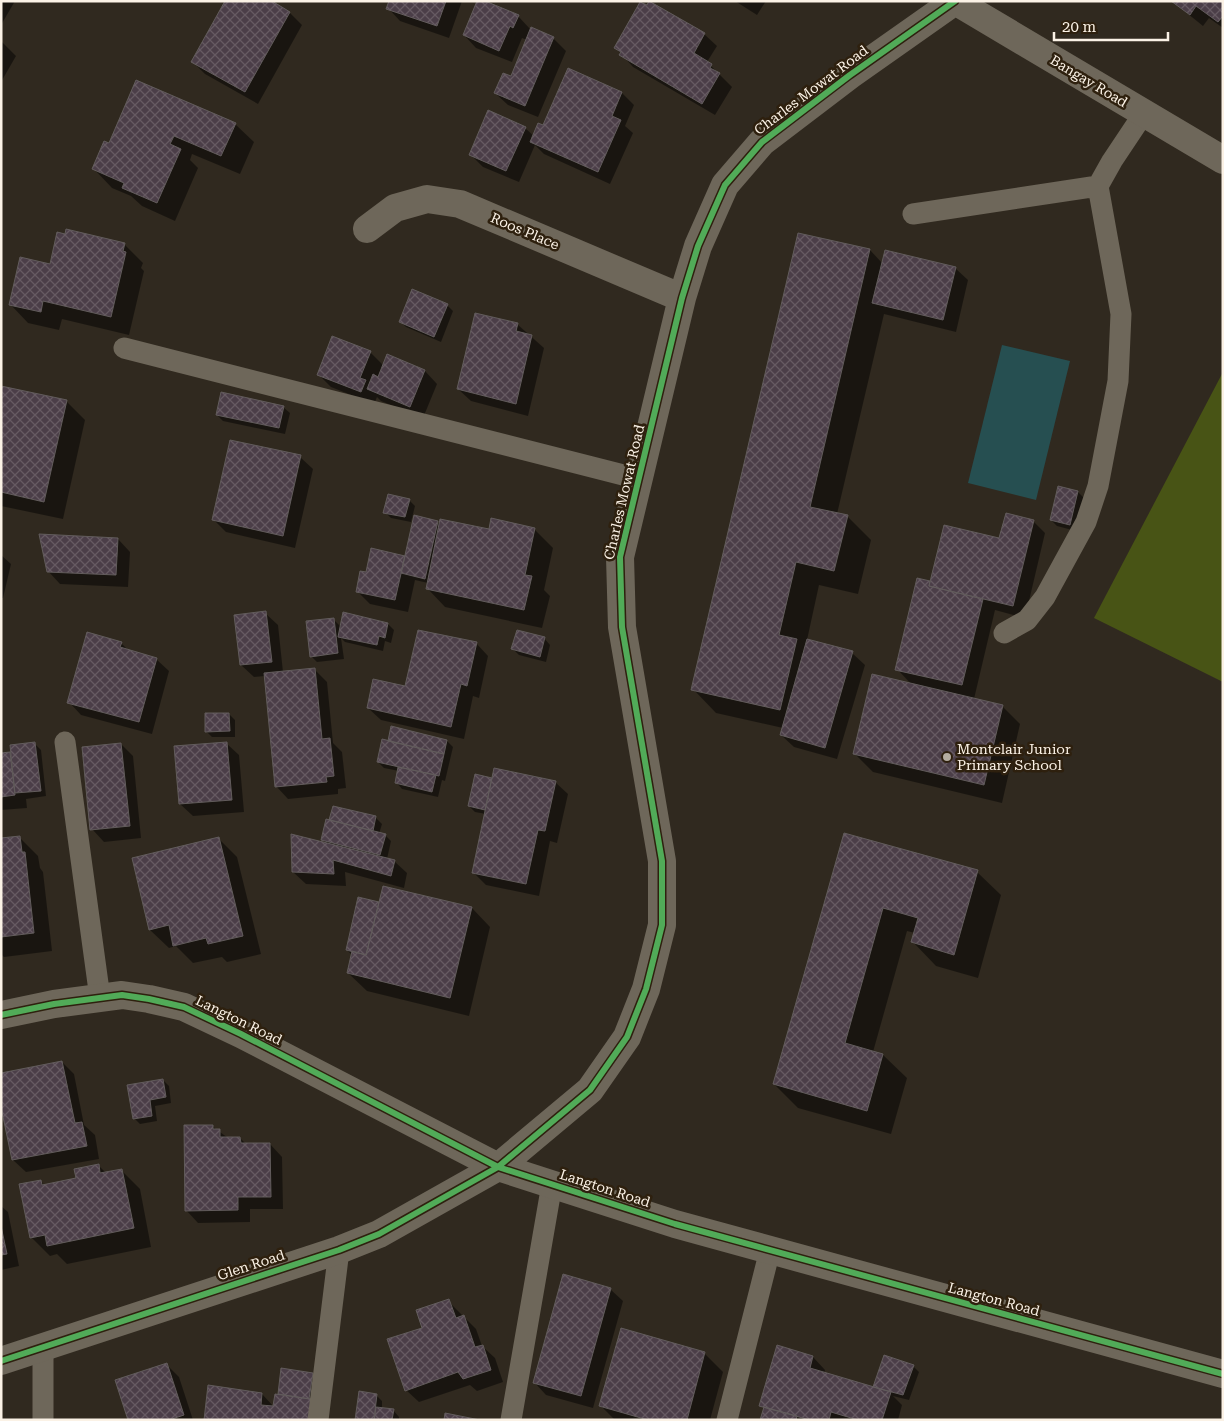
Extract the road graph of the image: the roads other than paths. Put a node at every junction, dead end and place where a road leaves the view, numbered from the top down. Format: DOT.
graph roads {
  1 [pos="955,1"];
  2 [pos="1144,113"];
  3 [pos="1223,160"];
  4 [pos="1098,186"];
  5 [pos="913,214"];
  6 [pos="367,229"];
  7 [pos="682,298"];
  8 [pos="124,348"];
  9 [pos="639,479"];
  10 [pos="1004,633"];
  11 [pos="65,742"];
  12 [pos="100,998"];
  13 [pos="1,1015"];
  14 [pos="498,1167"];
  15 [pos="552,1184"];
  16 [pos="339,1250"];
  17 [pos="770,1250"];
  18 [pos="43,1346"];
  19 [pos="1,1361"];
  20 [pos="1223,1374"];
  21 [pos="42,1420"];
  22 [pos="318,1420"];
  23 [pos="511,1420"];
  24 [pos="727,1420"];
  1 -- 2 [label="street, Bangay Road"];
  1 -- 7 [label="street, Charles Mowat Road"];
  2 -- 3 [label="street, Bangay Road"];
  2 -- 4 [label="lane"];
  4 -- 5 [label="lane"];
  4 -- 10 [label="lane"];
  6 -- 7 [label="street, Roos Place"];
  7 -- 9 [label="street, Charles Mowat Road"];
  8 -- 9 [label="lane"];
  9 -- 14 [label="street, Charles Mowat Road"];
  11 -- 12 [label="lane"];
  12 -- 13 [label="street, Langton Road"];
  12 -- 14 [label="street, Langton Road"];
  14 -- 15 [label="street, Langton Road"];
  14 -- 16 [label="street, Glen Road"];
  15 -- 17 [label="street, Langton Road"];
  15 -- 23 [label="lane"];
  16 -- 18 [label="street, Glen Road"];
  16 -- 22 [label="lane"];
  17 -- 20 [label="street, Langton Road"];
  17 -- 24 [label="lane"];
  18 -- 19 [label="street, Glen Road"];
  18 -- 21 [label="lane"];
}
